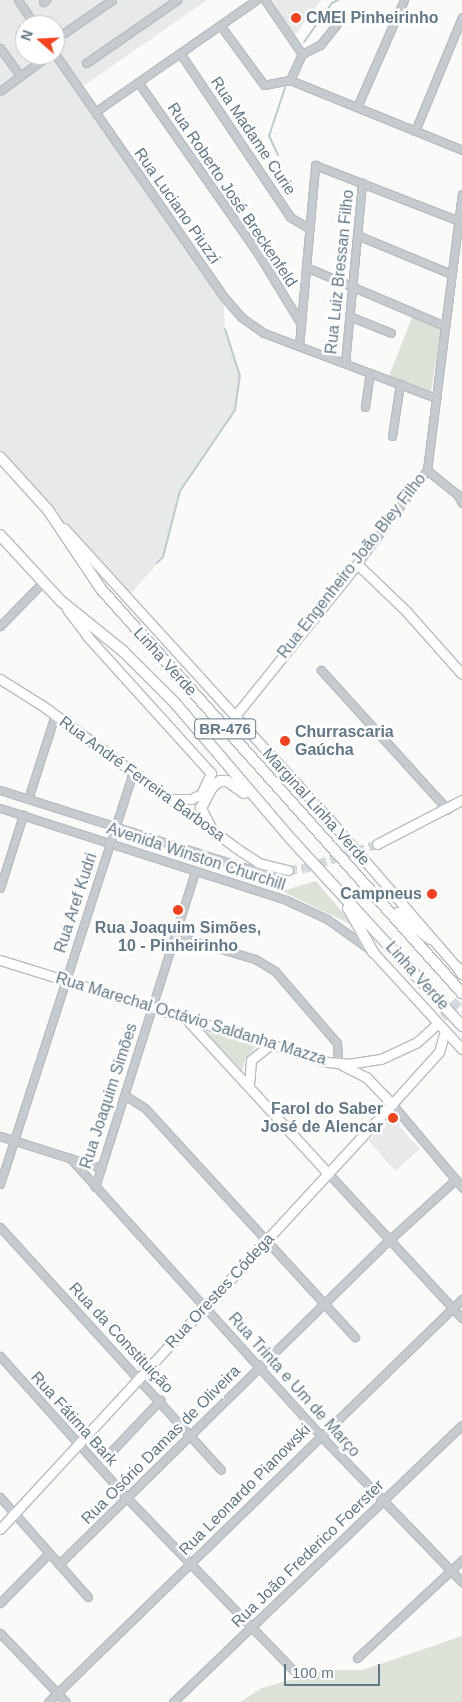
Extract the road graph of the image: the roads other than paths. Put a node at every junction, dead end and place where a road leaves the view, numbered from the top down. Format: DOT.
graph roads {
  1 [pos="18,0"];
  2 [pos="112,0"];
  3 [pos="177,0"];
  4 [pos="256,0"];
  5 [pos="265,0"];
  6 [pos="404,0"];
  7 [pos="28,15"];
  8 [pos="462,16"];
  9 [pos="220,24"];
  10 [pos="336,25"];
  11 [pos="65,32"];
  12 [pos="0,48"];
  13 [pos="180,52"];
  14 [pos="302,54"];
  15 [pos="86,63"];
  16 [pos="35,65"];
  17 [pos="63,65"];
  18 [pos="20,76"];
  19 [pos="290,80"];
  20 [pos="138,82"];
  21 [pos="0,91"];
  22 [pos="357,108"];
  23 [pos="95,112"];
  24 [pos="415,131"];
  25 [pos="462,150"];
  26 [pos="362,183"];
  27 [pos="462,194"];
  28 [pos="457,220"];
  29 [pos="310,229"];
  30 [pos="357,235"];
  31 [pos="306,267"];
  32 [pos="451,274"];
  33 [pos="352,286"];
  34 [pos="349,316"];
  35 [pos="301,325"];
  36 [pos="445,326"];
  37 [pos="392,333"];
  38 [pos="299,346"];
  39 [pos="344,363"];
  40 [pos="370,373"];
  41 [pos="400,384"];
  42 [pos="436,398"];
  43 [pos="365,407"];
  44 [pos="392,436"];
  45 [pos="0,457"];
  46 [pos="427,470"];
  47 [pos="462,503"];
  48 [pos="48,510"];
  49 [pos="0,534"];
  50 [pos="357,564"];
  51 [pos="44,582"];
  52 [pos="61,601"];
  53 [pos="0,626"];
  54 [pos="321,670"];
  55 [pos="462,674"];
  56 [pos="0,679"];
  57 [pos="55,715"];
  58 [pos="235,716"];
  59 [pos="133,772"];
  60 [pos="0,790"];
  61 [pos="168,798"];
  62 [pos="28,799"];
  63 [pos="462,800"];
  64 [pos="0,808"];
  65 [pos="447,809"];
  66 [pos="23,815"];
  67 [pos="115,827"];
  68 [pos="212,830"];
  69 [pos="290,838"];
  70 [pos="110,843"];
  71 [pos="377,844"];
  72 [pos="288,870"];
  73 [pos="195,871"];
  74 [pos="0,888"];
  75 [pos="340,894"];
  76 [pos="375,894"];
  77 [pos="174,935"];
  78 [pos="430,939"];
  79 [pos="373,952"];
  80 [pos="0,960"];
  81 [pos="461,972"];
  82 [pos="66,981"];
  83 [pos="462,993"];
  84 [pos="151,1008"];
  85 [pos="187,1020"];
  86 [pos="462,1026"];
  87 [pos="434,1027"];
  88 [pos="445,1031"];
  89 [pos="268,1046"];
  90 [pos="460,1047"];
  91 [pos="439,1052"];
  92 [pos="370,1062"];
  93 [pos="338,1064"];
  94 [pos="366,1076"];
  95 [pos="249,1084"];
  96 [pos="126,1096"];
  97 [pos="392,1104"];
  98 [pos="0,1136"];
  99 [pos="14,1141"];
  100 [pos="70,1158"];
  101 [pos="101,1168"];
  102 [pos="328,1174"];
  103 [pos="455,1180"];
  104 [pos="0,1184"];
  105 [pos="95,1187"];
  106 [pos="462,1187"];
  107 [pos="0,1227"];
  108 [pos="267,1240"];
  109 [pos="388,1241"];
  110 [pos="462,1299"];
  111 [pos="324,1304"];
  112 [pos="205,1307"];
  113 [pos="453,1308"];
  114 [pos="462,1318"];
  115 [pos="355,1337"];
  116 [pos="0,1356"];
  117 [pos="259,1367"];
  118 [pos="140,1378"];
  119 [pos="160,1400"];
  120 [pos="462,1425"];
  121 [pos="191,1435"];
  122 [pos="320,1435"];
  123 [pos="79,1445"];
  124 [pos="106,1457"];
  125 [pos="221,1470"];
  126 [pos="0,1497"];
  127 [pos="126,1498"];
  128 [pos="383,1501"];
  129 [pos="14,1514"];
  130 [pos="0,1529"];
  131 [pos="49,1553"];
  132 [pos="462,1560"];
  133 [pos="59,1564"];
  134 [pos="190,1564"];
  135 [pos="451,1570"];
  136 [pos="462,1582"];
  137 [pos="88,1597"];
  138 [pos="0,1603"];
  139 [pos="253,1628"];
  140 [pos="0,1633"];
  141 [pos="357,1658"];
  142 [pos="295,1672"];
  143 [pos="58,1693"];
  144 [pos="48,1702"];
  145 [pos="66,1702"];
  146 [pos="173,1702"];
  1 -- 7 [label="street"];
  2 -- 11 [label="street"];
  3 -- 15 [label="street"];
  4 -- 9 [label="street"];
  5 -- 14 [label="street"];
  6 -- 22 [label="street"];
  8 -- 24 [label="street"];
  9 -- 13 [label="street"];
  9 -- 19 [label="street"];
  10 -- 14 [label="street"];
  12 -- 18 [label="street"];
  13 -- 20 [label="street"];
  13 -- 29 [label="street, Rua Madame Curie"];
  14 -- 19 [label="street"];
  16 -- 18 [label="street"];
  17 -- 23 [label="street, Rua Luciano Piuzzi"];
  18 -- 21 [label="street"];
  19 -- 22 [label="street"];
  20 -- 23 [label="street"];
  20 -- 35 [label="street, Rua Roberto José Breckenfeld"];
  22 -- 24 [label="street"];
  23 -- 38 [label="street, Rua Luciano Piuzzi"];
  24 -- 25 [label="street"];
  26 -- 28 [label="street"];
  26 -- 29 [label="street"];
  26 -- 30 [label="street, Rua Luiz Bressan Filho"];
  27 -- 28 [label="street, Rua Engenheiro João Bley Filho"];
  28 -- 32 [label="street, Rua Engenheiro João Bley Filho"];
  29 -- 31 [label="street"];
  30 -- 32 [label="street"];
  30 -- 33 [label="street, Rua Luiz Bressan Filho"];
  31 -- 33 [label="street"];
  31 -- 35 [label="street"];
  32 -- 36 [label="street, Rua Engenheiro João Bley Filho"];
  33 -- 34 [label="street, Rua Luiz Bressan Filho"];
  33 -- 36 [label="street"];
  34 -- 37 [label="street"];
  34 -- 39 [label="street, Rua Luiz Bressan Filho"];
  35 -- 38 [label="street"];
  36 -- 42 [label="street, Rua Engenheiro João Bley Filho"];
  38 -- 39 [label="street, Rua Luciano Piuzzi"];
  39 -- 40 [label="street, Rua Luciano Piuzzi"];
  40 -- 41 [label="street, Rua Luciano Piuzzi"];
  40 -- 43 [label="street"];
  41 -- 42 [label="street, Rua Luciano Piuzzi"];
  41 -- 44 [label="street"];
  42 -- 46 [label="street, Rua Engenheiro João Bley Filho"];
  45 -- 48 [label="highway, Linha Verde / BR-476"];
  46 -- 47 [label="street"];
  46 -- 50 [label="street, Rua Engenheiro João Bley Filho"];
  48 -- 58 [label="main road, Marginal Linha Verde"];
  48 -- 76 [label="highway, Linha Verde / BR-476"];
  49 -- 51 [label="highway, Linha Verde / BR-476"];
  50 -- 55 [label="main road"];
  50 -- 58 [label="main road, Rua Engenheiro João Bley Filho"];
  51 -- 52 [label="highway, Linha Verde / BR-476"];
  51 -- 53 [label="street"];
  52 -- 61 [label="main road"];
  52 -- 69 [label="highway, Linha Verde / BR-476"];
  54 -- 65 [label="street"];
  56 -- 57 [label="main road, Rua André Ferreira Barbosa"];
  57 -- 59 [label="main road, Rua André Ferreira Barbosa"];
  57 -- 62 [label="street"];
  58 -- 78 [label="main road, Marginal Linha Verde"];
  59 -- 61 [label="main road, Rua André Ferreira Barbosa"];
  59 -- 67 [label="street, Rua Aref Kudri"];
  60 -- 62 [label="street, Avenida Winston Churchill"];
  61 -- 68 [label="main road, Rua André Ferreira Barbosa"];
  62 -- 67 [label="street, Avenida Winston Churchill"];
  63 -- 65 [label="main road"];
  64 -- 66 [label="street, Avenida Winston Churchill"];
  65 -- 71 [label="main road"];
  66 -- 70 [label="street, Avenida Winston Churchill"];
  66 -- 74 [label="street"];
  67 -- 70 [label="street, Rua Aref Kudri"];
  67 -- 72 [label="street, Avenida Winston Churchill"];
  68 -- 69 [label="highway"];
  68 -- 72 [label="main road, Rua André Ferreira Barbosa"];
  69 -- 75 [label="highway, Linha Verde / BR-476"];
  70 -- 73 [label="street, Avenida Winston Churchill"];
  70 -- 82 [label="street, Rua Aref Kudri"];
  73 -- 77 [label="street, Rua Joaquim Simões"];
  73 -- 79 [label="street, Avenida Winston Churchill"];
  75 -- 79 [label="highway"];
  75 -- 86 [label="highway, Linha Verde / BR-476"];
  76 -- 78 [label="highway"];
  76 -- 83 [label="highway, Linha Verde / BR-476"];
  77 -- 84 [label="street, Rua Joaquim Simões"];
  77 -- 93 [label="street"];
  78 -- 81 [label="main road, Marginal Linha Verde"];
  79 -- 88 [label="main road"];
  80 -- 82 [label="main road, Rua Marechal Octávio Saldanha Mazza"];
  82 -- 84 [label="main road, Rua Marechal Octávio Saldanha Mazza"];
  82 -- 99 [label="street, Rua Aref Kudri"];
  84 -- 85 [label="main road, Rua Marechal Octávio Saldanha Mazza"];
  84 -- 96 [label="street, Rua Joaquim Simões"];
  85 -- 89 [label="main road, Rua Marechal Octávio Saldanha Mazza"];
  85 -- 95 [label="main road"];
  87 -- 92 [label="main road, Rua Marechal Octávio Saldanha Mazza"];
  88 -- 90 [label="main road"];
  88 -- 91 [label="main road, Rua Orestes Códega"];
  89 -- 93 [label="main road, Rua Marechal Octávio Saldanha Mazza"];
  89 -- 95 [label="main road"];
  90 -- 91 [label="main road, Rua Orestes Códega"];
  91 -- 97 [label="main road, Rua Orestes Códega"];
  92 -- 93 [label="main road, Rua Marechal Octávio Saldanha Mazza"];
  92 -- 94 [label="main road"];
  93 -- 94 [label="main road"];
  94 -- 97 [label="main road"];
  95 -- 102 [label="main road"];
  96 -- 101 [label="street, Rua Joaquim Simões"];
  96 -- 108 [label="street"];
  97 -- 102 [label="main road, Rua Orestes Códega"];
  97 -- 103 [label="street"];
  98 -- 99 [label="street"];
  99 -- 100 [label="street"];
  99 -- 104 [label="street, Rua Aref Kudri"];
  100 -- 101 [label="street"];
  100 -- 105 [label="street, Rua Trinta e Um de Março"];
  101 -- 105 [label="street, Rua Joaquim Simões"];
  102 -- 108 [label="main road, Rua Orestes Códega"];
  102 -- 109 [label="street"];
  103 -- 106 [label="street"];
  103 -- 109 [label="street, Rua Osório Damas de Oliveira"];
  105 -- 112 [label="street, Rua Trinta e Um de Março"];
  107 -- 118 [label="street, Rua da Constituição"];
  108 -- 111 [label="street"];
  108 -- 112 [label="main road, Rua Orestes Códega"];
  109 -- 111 [label="street, Rua Osório Damas de Oliveira"];
  109 -- 113 [label="street"];
  110 -- 113 [label="street, Rua Leonardo Pianowski"];
  111 -- 115 [label="street"];
  111 -- 117 [label="street, Rua Osório Damas de Oliveira"];
  112 -- 117 [label="street, Rua Trinta e Um de Março"];
  112 -- 118 [label="main road, Rua Orestes Códega"];
  113 -- 114 [label="street"];
  113 -- 122 [label="street, Rua Leonardo Pianowski"];
  116 -- 123 [label="street, Rua Fátima Bark"];
  117 -- 121 [label="street, Rua Osório Damas de Oliveira"];
  117 -- 122 [label="street, Rua Trinta e Um de Março"];
  118 -- 119 [label="street, Rua da Constituição"];
  118 -- 123 [label="main road, Rua Orestes Códega"];
  119 -- 121 [label="street, Rua da Constituição"];
  119 -- 124 [label="street"];
  120 -- 128 [label="street, Rua João Frederico Foerster"];
  121 -- 125 [label="street, Rua da Constituição"];
  121 -- 127 [label="street, Rua Osório Damas de Oliveira"];
  122 -- 128 [label="street, Rua Trinta e Um de Março"];
  122 -- 134 [label="street, Rua Leonardo Pianowski"];
  123 -- 127 [label="street, Rua Fátima Bark"];
  123 -- 129 [label="main road, Rua Orestes Códega"];
  126 -- 129 [label="street"];
  127 -- 133 [label="street, Rua Osório Damas de Oliveira"];
  127 -- 134 [label="street, Rua Fátima Bark"];
  128 -- 135 [label="street, Rua Trinta e Um de Março"];
  128 -- 139 [label="street, Rua João Frederico Foerster"];
  129 -- 130 [label="main road, Rua Orestes Códega"];
  129 -- 131 [label="street"];
  131 -- 133 [label="street"];
  131 -- 138 [label="street"];
  132 -- 135 [label="street"];
  133 -- 137 [label="street"];
  134 -- 139 [label="street, Rua Fátima Bark"];
  134 -- 143 [label="street, Rua Leonardo Pianowski"];
  135 -- 136 [label="street, Rua Trinta e Um de Março"];
  135 -- 141 [label="street"];
  139 -- 142 [label="street, Rua Fátima Bark"];
  139 -- 146 [label="street, Rua João Frederico Foerster"];
  140 -- 143 [label="street"];
  143 -- 144 [label="street, Rua Leonardo Pianowski"];
  143 -- 145 [label="street"];
}
